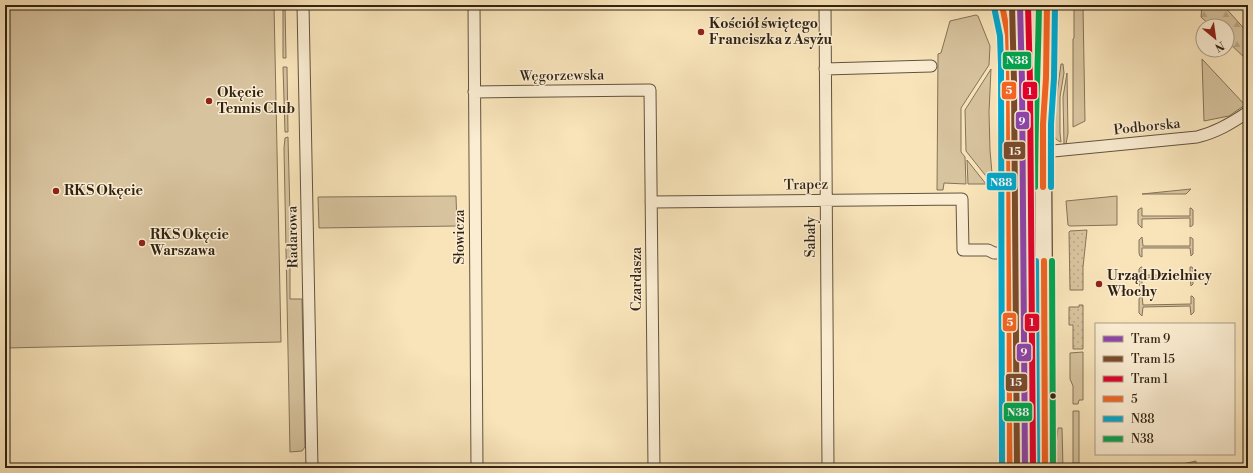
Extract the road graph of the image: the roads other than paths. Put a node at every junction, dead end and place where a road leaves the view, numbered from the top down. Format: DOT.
graph roads {
  1 [pos="303,5"];
  2 [pos="474,5"];
  3 [pos="825,5"];
  4 [pos="1002,5"];
  5 [pos="1047,5"];
  6 [pos="931,66"];
  7 [pos="825,69"];
  8 [pos="650,90"];
  9 [pos="474,92"];
  10 [pos="1248,112"];
  11 [pos="1043,152"];
  12 [pos="826,200"];
  13 [pos="652,202"];
  14 [pos="1010,253"];
  15 [pos="312,468"];
  16 [pos="477,468"];
  17 [pos="654,468"];
  18 [pos="828,468"];
  19 [pos="1010,468"];
  20 [pos="1045,468"];
  1 -- 15 [label="street, Radarowa"];
  2 -- 9 [label="street, Słowicza"];
  3 -- 7 [label="street, Sabały"];
  4 -- 14 [label="main road"];
  5 -- 11 [label="main road"];
  6 -- 7 [label="street"];
  7 -- 12 [label="street, Sabały"];
  8 -- 9 [label="street, Węgorzewska"];
  8 -- 13 [label="street, Czardasza"];
  9 -- 16 [label="street, Słowicza"];
  10 -- 11 [label="street, Podborska"];
  11 -- 20 [label="main road"];
  12 -- 13 [label="street, Trapez"];
  12 -- 14 [label="street, Trapez"];
  12 -- 18 [label="street, Sabały"];
  13 -- 17 [label="street, Czardasza"];
  14 -- 19 [label="main road"];
}
